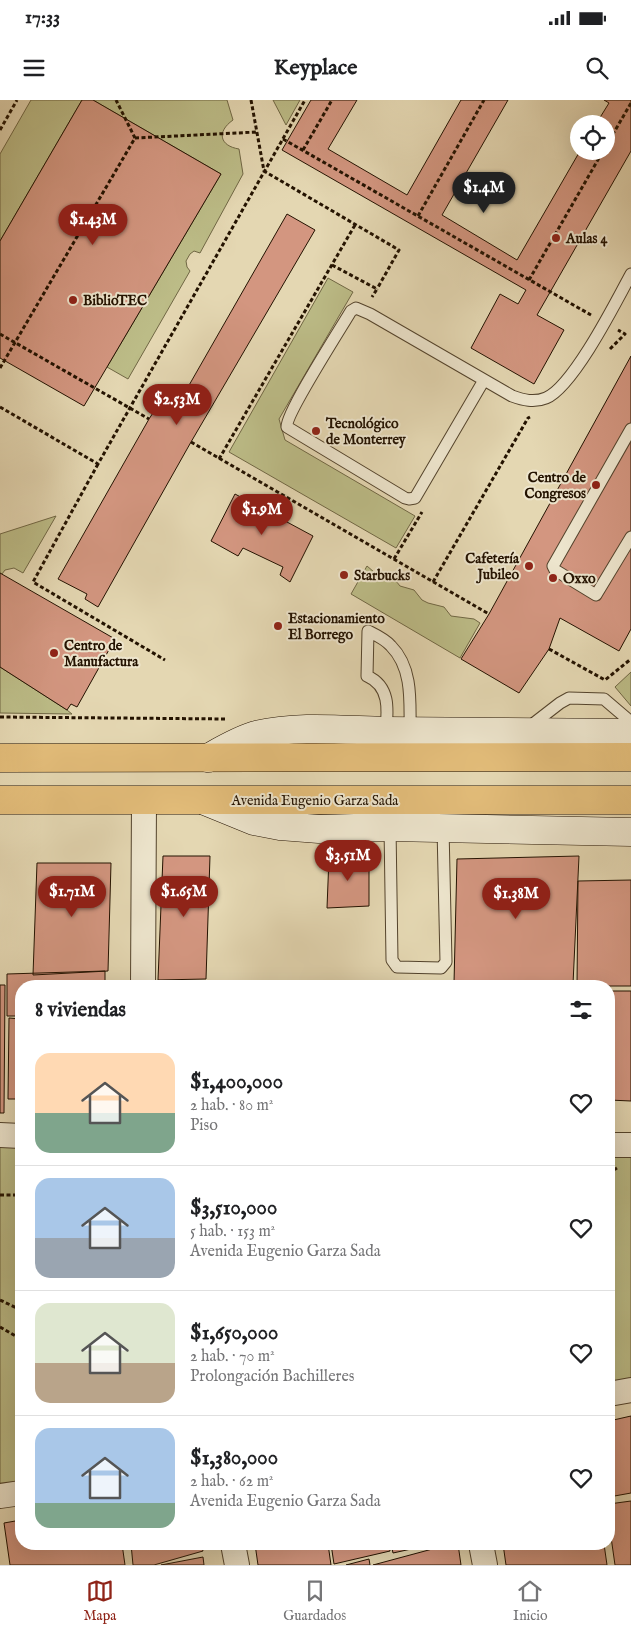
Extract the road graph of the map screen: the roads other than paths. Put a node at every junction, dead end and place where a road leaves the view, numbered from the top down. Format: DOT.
graph roads {
  1 [pos="631,274"];
  2 [pos="484,380"];
  3 [pos="631,429"];
  4 [pos="631,537"];
  5 [pos="631,722"];
  6 [pos="398,730"];
  7 [pos="525,731"];
  8 [pos="631,734"];
  9 [pos="631,757"];
  10 [pos="0,758"];
  11 [pos="208,758"];
  12 [pos="0,800"];
  13 [pos="631,800"];
  14 [pos="144,801"];
  15 [pos="205,801"];
  16 [pos="390,827"];
  17 [pos="443,828"];
  18 [pos="631,832"];
  19 [pos="143,980"];
  20 [pos="0,1135"];
  21 [pos="15,1136"];
  22 [pos="615,1145"];
  23 [pos="631,1146"];
  24 [pos="631,1390"];
  25 [pos="615,1393"];
  26 [pos="15,1494"];
  27 [pos="0,1496"];
  28 [pos="234,1550"];
  29 [pos="482,1550"];
  30 [pos="238,1565"];
  31 [pos="486,1565"];
  1 -- 2 [label="lane"];
  2 -- 2 [label="lane"];
  3 -- 4 [label="lane"];
  5 -- 7 [label="lane"];
  6 -- 6 [label="lane"];
  6 -- 7 [label="street"];
  6 -- 11 [label="street"];
  7 -- 8 [label="street"];
  9 -- 11 [label="highway"];
  10 -- 11 [label="highway"];
  12 -- 14 [label="highway, Avenida Eugenio Garza Sada"];
  13 -- 15 [label="highway, Avenida Eugenio Garza Sada"];
  14 -- 15 [label="highway, Avenida Eugenio Garza Sada"];
  14 -- 19 [label="street"];
  15 -- 16 [label="street"];
  16 -- 17 [label="street"];
  16 -- 17 [label="lane"];
  17 -- 18 [label="street"];
  20 -- 21 [label="street"];
  22 -- 23 [label="street"];
  24 -- 25 [label="street"];
  26 -- 27 [label="street"];
  28 -- 30 [label="street"];
  29 -- 31 [label="street"];
}
